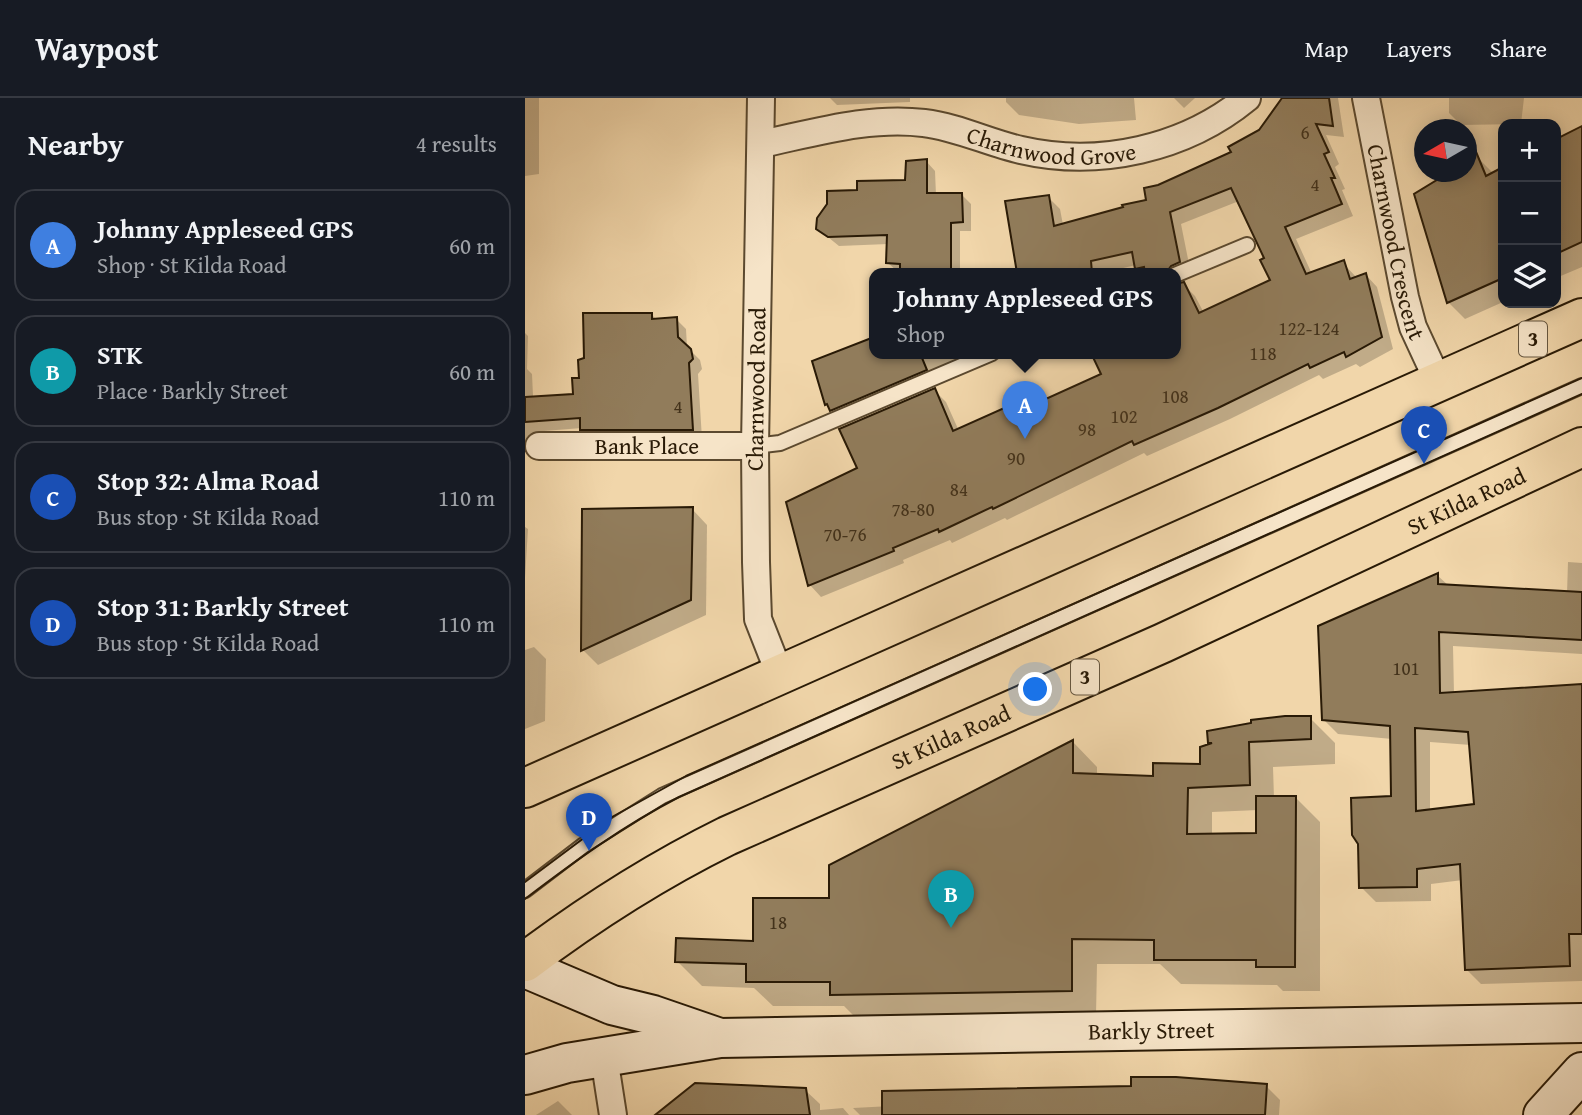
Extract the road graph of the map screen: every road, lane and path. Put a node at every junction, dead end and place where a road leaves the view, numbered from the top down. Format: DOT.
graph roads {
  1 [pos="761,98"];
  2 [pos="1247,98"];
  3 [pos="1366,98"];
  4 [pos="761,144"];
  5 [pos="1247,245"];
  6 [pos="1181,272"];
  7 [pos="1582,318"];
  8 [pos="978,359"];
  9 [pos="1437,381"];
  10 [pos="1582,386"];
  11 [pos="540,446"];
  12 [pos="755,446"];
  13 [pos="1582,447"];
  14 [pos="780,675"];
  15 [pos="525,788"];
  16 [pos="525,890"];
  17 [pos="525,962"];
  18 [pos="525,968"];
  19 [pos="1582,1023"];
  20 [pos="720,1038"];
  21 [pos="604,1057"];
  22 [pos="1582,1072"];
  23 [pos="525,1075"];
  24 [pos="613,1115"];
  25 [pos="1542,1115"];
  1 -- 4 [label="street, Charnwood Road"];
  2 -- 4 [label="street, Charnwood Grove"];
  3 -- 9 [label="street, Charnwood Crescent"];
  4 -- 12 [label="street, Charnwood Road"];
  5 -- 6 [label="lane"];
  7 -- 9 [label="highway, 3"];
  8 -- 12 [label="lane"];
  9 -- 14 [label="highway, 3"];
  10 -- 16 [label="lane"];
  11 -- 12 [label="street, Bank Place"];
  12 -- 14 [label="street, Charnwood Road"];
  13 -- 17 [label="highway, St Kilda Road / 3"];
  14 -- 15 [label="highway, 3"];
  18 -- 20 [label="main road, Barkly Street"];
  19 -- 20 [label="main road, Barkly Street"];
  20 -- 21 [label="main road, Barkly Street"];
  21 -- 23 [label="main road, Barkly Street"];
  21 -- 24 [label="street"];
  22 -- 25 [label="main road"];
}
